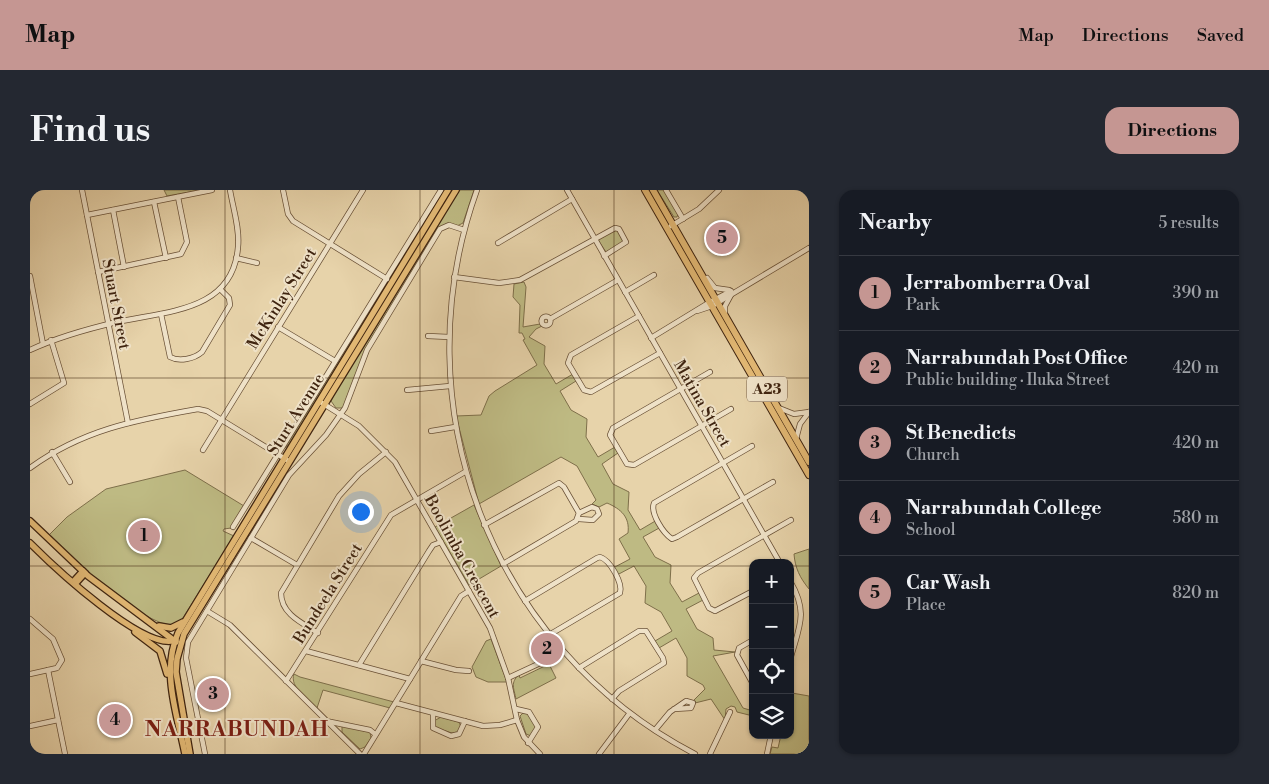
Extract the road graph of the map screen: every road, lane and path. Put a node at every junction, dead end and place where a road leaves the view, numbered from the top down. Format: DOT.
graph roads {
  1 [pos="82,190"];
  2 [pos="212,190"];
  3 [pos="230,190"];
  4 [pos="283,190"];
  5 [pos="363,190"];
  6 [pos="440,190"];
  7 [pos="448,190"];
  8 [pos="456,190"];
  9 [pos="477,190"];
  10 [pos="567,190"];
  11 [pos="645,190"];
  12 [pos="653,190"];
  13 [pos="666,190"];
  14 [pos="720,190"];
  15 [pos="178,197"];
  16 [pos="572,199"];
  17 [pos="154,202"];
  18 [pos="113,210"];
  19 [pos="87,215"];
  20 [pos="683,219"];
  21 [pos="670,227"];
  22 [pos="464,230"];
  23 [pos="595,240"];
  24 [pos="626,242"];
  25 [pos="498,243"];
  26 [pos="329,244"];
  27 [pos="631,247"];
  28 [pos="809,248"];
  29 [pos="604,256"];
  30 [pos="166,258"];
  31 [pos="236,258"];
  32 [pos="257,263"];
  33 [pos="695,264"];
  34 [pos="124,267"];
  35 [pos="98,272"];
  36 [pos="30,276"];
  37 [pos="654,276"];
  38 [pos="454,277"];
  39 [pos="386,279"];
  40 [pos="618,280"];
  41 [pos="394,284"];
  42 [pos="220,289"];
  43 [pos="735,290"];
  44 [pos="625,292"];
  45 [pos="713,302"];
  46 [pos="161,314"];
  47 [pos="639,316"];
  48 [pos="725,316"];
  49 [pos="550,319"];
  50 [pos="108,324"];
  51 [pos="278,326"];
  52 [pos="428,336"];
  53 [pos="449,337"];
  54 [pos="652,338"];
  55 [pos="52,340"];
  56 [pos="43,344"];
  57 [pos="30,350"];
  58 [pos="660,353"];
  59 [pos="335,361"];
  60 [pos="710,372"];
  61 [pos="450,386"];
  62 [pos="681,389"];
  63 [pos="407,390"];
  64 [pos="322,403"];
  65 [pos="30,404"];
  66 [pos="778,408"];
  67 [pos="731,409"];
  68 [pos="809,412"];
  69 [pos="341,415"];
  70 [pos="221,420"];
  71 [pos="128,423"];
  72 [pos="702,426"];
  73 [pos="455,427"];
  74 [pos="431,431"];
  75 [pos="796,439"];
  76 [pos="752,446"];
  77 [pos="203,450"];
  78 [pos="52,452"];
  79 [pos="386,452"];
  80 [pos="284,458"];
  81 [pos="723,462"];
  82 [pos="809,462"];
  83 [pos="30,468"];
  84 [pos="465,472"];
  85 [pos="809,475"];
  86 [pos="70,482"];
  87 [pos="773,482"];
  88 [pos="744,498"];
  89 [pos="417,499"];
  90 [pos="579,513"];
  91 [pos="579,519"];
  92 [pos="791,520"];
  93 [pos="31,523"];
  94 [pos="484,526"];
  95 [pos="233,527"];
  96 [pos="30,530"];
  97 [pos="765,535"];
  98 [pos="251,538"];
  99 [pos="441,542"];
  100 [pos="30,543"];
  101 [pos="778,559"];
  102 [pos="503,564"];
  103 [pos="297,565"];
  104 [pos="84,572"];
  105 [pos="74,583"];
  106 [pos="794,588"];
  107 [pos="469,591"];
  108 [pos="749,592"];
  109 [pos="525,601"];
  110 [pos="201,603"];
  111 [pos="207,611"];
  112 [pos="30,619"];
  113 [pos="118,619"];
  114 [pos="184,620"];
  115 [pos="152,623"];
  116 [pos="318,633"];
  117 [pos="794,633"];
  118 [pos="147,634"];
  119 [pos="797,634"];
  120 [pos="549,635"];
  121 [pos="175,640"];
  122 [pos="749,642"];
  123 [pos="561,649"];
  124 [pos="793,649"];
  125 [pos="306,651"];
  126 [pos="176,652"];
  127 [pos="421,661"];
  128 [pos="360,665"];
  129 [pos="579,668"];
  130 [pos="48,670"];
  131 [pos="469,671"];
  132 [pos="30,674"];
  133 [pos="749,677"];
  134 [pos="508,678"];
  135 [pos="410,679"];
  136 [pos="286,681"];
  137 [pos="171,686"];
  138 [pos="612,699"];
  139 [pos="396,703"];
  140 [pos="516,710"];
  141 [pos="674,710"];
  142 [pos="730,712"];
  143 [pos="433,713"];
  144 [pos="630,714"];
  145 [pos="58,720"];
  146 [pos="517,720"];
  147 [pos="326,721"];
  148 [pos="465,721"];
  149 [pos="343,724"];
  150 [pos="30,726"];
  151 [pos="182,727"];
  152 [pos="655,730"];
  153 [pos="338,732"];
  154 [pos="375,734"];
  155 [pos="770,739"];
  156 [pos="528,743"];
  157 [pos="603,753"];
  158 [pos="64,754"];
  159 [pos="185,754"];
  160 [pos="190,754"];
  161 [pos="205,754"];
  162 [pos="362,754"];
  163 [pos="540,754"];
  164 [pos="695,754"];
  165 [pos="710,754"];
  166 [pos="767,754"];
  1 -- 19 [label="street, Stuart Street"];
  2 -- 15 [label="street"];
  3 -- 31 [label="street"];
  4 -- 26 [label="street"];
  5 -- 26 [label="street, McKinlay Street"];
  6 -- 39 [label="street, Sturt Avenue"];
  7 -- 41 [label="main road, Sturt Avenue"];
  8 -- 41 [label="main road, Sturt Avenue"];
  9 -- 22 [label="street"];
  10 -- 16 [label="street, Matina Street"];
  11 -- 21 [label="highway, A23"];
  12 -- 21 [label="highway, A23"];
  13 -- 20 [label="street"];
  14 -- 20 [label="street"];
  15 -- 17 [label="street"];
  15 -- 30 [label="street"];
  16 -- 23 [label="street, Matina Street"];
  16 -- 25 [label="street"];
  17 -- 18 [label="street"];
  17 -- 30 [label="street"];
  18 -- 19 [label="street"];
  18 -- 34 [label="street"];
  19 -- 35 [label="street, Stuart Street"];
  20 -- 21 [label="street"];
  21 -- 33 [label="highway, A23"];
  21 -- 45 [label="highway, A23"];
  22 -- 38 [label="street"];
  22 -- 69 [label="street, Sturt Avenue"];
  23 -- 24 [label="street"];
  23 -- 29 [label="street, Matina Street"];
  23 -- 38 [label="street"];
  24 -- 27 [label="street"];
  24 -- 29 [label="street"];
  26 -- 39 [label="street"];
  26 -- 51 [label="street, McKinlay Street"];
  28 -- 43 [label="street"];
  29 -- 40 [label="street, Matina Street"];
  30 -- 34 [label="street"];
  31 -- 32 [label="street"];
  31 -- 42 [label="street"];
  33 -- 43 [label="street"];
  33 -- 45 [label="highway, A23"];
  34 -- 35 [label="street"];
  35 -- 50 [label="street, Stuart Street"];
  36 -- 56 [label="street"];
  37 -- 44 [label="street"];
  38 -- 53 [label="street"];
  39 -- 41 [label="street"];
  39 -- 59 [label="street, Sturt Avenue"];
  40 -- 44 [label="street, Matina Street"];
  40 -- 49 [label="street"];
  41 -- 64 [label="main road, Sturt Avenue"];
  42 -- 46 [label="street"];
  42 -- 46 [label="street"];
  43 -- 45 [label="street"];
  43 -- 48 [label="street"];
  44 -- 47 [label="street, Matina Street"];
  45 -- 48 [label="highway, A23"];
  45 -- 54 [label="street"];
  45 -- 85 [label="highway, A23"];
  46 -- 50 [label="street"];
  47 -- 54 [label="street, Matina Street"];
  47 -- 58 [label="street"];
  48 -- 66 [label="highway, A23"];
  50 -- 55 [label="street"];
  50 -- 71 [label="street, Stuart Street"];
  51 -- 59 [label="street"];
  51 -- 70 [label="street, McKinlay Street"];
  52 -- 53 [label="street"];
  53 -- 61 [label="street"];
  54 -- 58 [label="street, Matina Street"];
  55 -- 56 [label="street"];
  55 -- 65 [label="street"];
  56 -- 57 [label="street"];
  58 -- 62 [label="street, Matina Street"];
  59 -- 80 [label="street, Sturt Avenue"];
  60 -- 62 [label="street"];
  61 -- 63 [label="street"];
  61 -- 73 [label="street"];
  62 -- 72 [label="street, Matina Street"];
  62 -- 72 [label="street"];
  64 -- 69 [label="street, Boolimba Crescent"];
  64 -- 80 [label="main road, Sturt Avenue"];
  66 -- 68 [label="street"];
  66 -- 75 [label="highway, A23"];
  67 -- 72 [label="street"];
  68 -- 75 [label="street"];
  69 -- 79 [label="street, Boolimba Crescent"];
  69 -- 98 [label="street, Sturt Avenue"];
  70 -- 71 [label="street"];
  70 -- 77 [label="street, McKinlay Street"];
  70 -- 80 [label="street"];
  71 -- 78 [label="street"];
  72 -- 81 [label="street, Matina Street"];
  73 -- 74 [label="street"];
  73 -- 84 [label="street"];
  75 -- 82 [label="highway, A23"];
  76 -- 81 [label="street"];
  78 -- 83 [label="street"];
  78 -- 86 [label="street"];
  79 -- 89 [label="street, Boolimba Crescent"];
  79 -- 103 [label="street"];
  80 -- 95 [label="street, Sturt Avenue"];
  80 -- 110 [label="main road, Sturt Avenue"];
  80 -- 114 [label="main road, Sturt Avenue"];
  81 -- 88 [label="street, Matina Street"];
  81 -- 88 [label="street"];
  84 -- 89 [label="street, Bundeela Street"];
  84 -- 94 [label="street"];
  87 -- 88 [label="street"];
  88 -- 97 [label="street, Matina Street"];
  89 -- 99 [label="street, Boolimba Crescent"];
  89 -- 116 [label="street, Bundeela Street"];
  90 -- 91 [label="street"];
  90 -- 91 [label="street"];
  90 -- 94 [label="street"];
  91 -- 102 [label="street"];
  92 -- 97 [label="street"];
  93 -- 96 [label="street"];
  93 -- 104 [label="main road"];
  94 -- 102 [label="street"];
  97 -- 101 [label="street, Matina Street"];
  97 -- 108 [label="street"];
  98 -- 103 [label="street"];
  98 -- 111 [label="street, Sturt Avenue"];
  99 -- 107 [label="street, Boolimba Crescent"];
  99 -- 128 [label="street"];
  100 -- 105 [label="main road"];
  102 -- 109 [label="street"];
  103 -- 116 [label="street"];
  104 -- 105 [label="main road"];
  104 -- 115 [label="main road"];
  105 -- 113 [label="main road"];
  106 -- 119 [label="street"];
  107 -- 127 [label="street"];
  107 -- 134 [label="street, Boolimba Crescent"];
  109 -- 120 [label="street"];
  109 -- 120 [label="street"];
  110 -- 121 [label="main road"];
  110 -- 126 [label="main road, Sturt Avenue"];
  111 -- 136 [label="street"];
  111 -- 161 [label="street, Sturt Avenue"];
  112 -- 130 [label="street"];
  113 -- 118 [label="main road"];
  113 -- 137 [label="main road"];
  114 -- 115 [label="main road"];
  114 -- 121 [label="main road, Sturt Avenue"];
  115 -- 118 [label="main road"];
  115 -- 121 [label="main road"];
  116 -- 125 [label="street, Bundeela Street"];
  117 -- 119 [label="street"];
  118 -- 121 [label="main road"];
  119 -- 124 [label="street"];
  120 -- 123 [label="street"];
  121 -- 126 [label="main road, Sturt Avenue"];
  121 -- 126 [label="main road"];
  122 -- 133 [label="street"];
  123 -- 129 [label="street"];
  123 -- 134 [label="street"];
  125 -- 128 [label="street"];
  125 -- 136 [label="street, Bundeela Street"];
  126 -- 137 [label="main road"];
  126 -- 151 [label="main road"];
  127 -- 131 [label="street"];
  127 -- 135 [label="street"];
  128 -- 135 [label="street"];
  129 -- 138 [label="street"];
  129 -- 138 [label="street"];
  130 -- 132 [label="street"];
  130 -- 145 [label="street"];
  134 -- 140 [label="street, Boolimba Crescent"];
  135 -- 139 [label="street"];
  136 -- 147 [label="street"];
  137 -- 151 [label="main road"];
  138 -- 144 [label="street"];
  139 -- 143 [label="street"];
  139 -- 154 [label="street"];
  140 -- 146 [label="street, Boolimba Crescent"];
  140 -- 156 [label="street"];
  141 -- 152 [label="street"];
  142 -- 165 [label="street"];
  143 -- 148 [label="street"];
  143 -- 148 [label="street"];
  144 -- 152 [label="street"];
  144 -- 157 [label="street"];
  145 -- 150 [label="street"];
  145 -- 158 [label="street"];
  146 -- 148 [label="street"];
  146 -- 156 [label="street, Boolimba Crescent"];
  147 -- 149 [label="street"];
  147 -- 153 [label="street"];
  149 -- 153 [label="street"];
  149 -- 154 [label="street"];
  151 -- 159 [label="main road"];
  151 -- 160 [label="main road"];
  152 -- 164 [label="street"];
  153 -- 162 [label="street"];
  154 -- 162 [label="street"];
  155 -- 166 [label="street"];
  156 -- 163 [label="street, Boolimba Crescent"];
}
